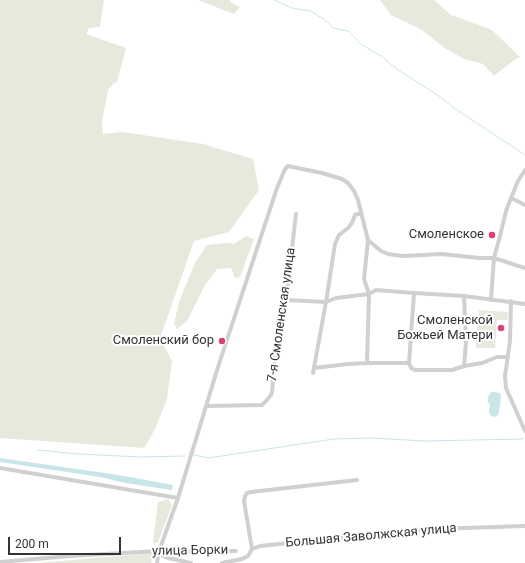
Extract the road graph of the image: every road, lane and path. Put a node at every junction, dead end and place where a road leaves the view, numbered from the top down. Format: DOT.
graph roads {
  1 [pos="525,170"];
  2 [pos="511,198"];
  3 [pos="525,205"];
  4 [pos="361,213"];
  5 [pos="296,214"];
  6 [pos="368,240"];
  7 [pos="494,258"];
  8 [pos="525,268"];
  9 [pos="414,293"];
  10 [pos="369,294"];
  11 [pos="464,296"];
  12 [pos="286,300"];
  13 [pos="491,300"];
  14 [pos="326,302"];
  15 [pos="511,302"];
  16 [pos="525,304"];
  17 [pos="508,357"];
  18 [pos="367,362"];
  19 [pos="409,363"];
  20 [pos="464,366"];
  21 [pos="207,406"];
  22 [pos="525,431"];
  23 [pos="0,468"];
  24 [pos="357,480"];
  25 [pos="178,498"];
  26 [pos="525,526"];
  27 [pos="252,549"];
  28 [pos="236,550"];
  29 [pos="159,551"];
  30 [pos="0,562"];
  31 [pos="157,563"];
  32 [pos="191,563"];
  33 [pos="222,563"];
  1 -- 2 [label="street"];
  2 -- 3 [label="street"];
  2 -- 7 [label="street"];
  4 -- 6 [label="street"];
  4 -- 14 [label="street"];
  4 -- 21 [label="street"];
  5 -- 12 [label="street, 7-я Смоленская улица"];
  6 -- 7 [label="street"];
  6 -- 10 [label="street"];
  7 -- 8 [label="street"];
  7 -- 13 [label="street"];
  9 -- 10 [label="street"];
  9 -- 11 [label="street"];
  9 -- 19 [label="street"];
  10 -- 14 [label="street"];
  10 -- 18 [label="street"];
  11 -- 13 [label="street"];
  11 -- 20 [label="street"];
  12 -- 14 [label="street"];
  12 -- 21 [label="street, 7-я Смоленская улица"];
  13 -- 15 [label="street"];
  14 -- 18 [label="street"];
  15 -- 16 [label="street"];
  15 -- 17 [label="street"];
  17 -- 20 [label="street"];
  17 -- 22 [label="street"];
  18 -- 19 [label="street"];
  19 -- 20 [label="street"];
  21 -- 25 [label="street"];
  23 -- 25 [label="street"];
  24 -- 27 [label="street"];
  25 -- 29 [label="street"];
  26 -- 27 [label="street, Большая Заволжская улица"];
  27 -- 33 [label="street, Большая Заволжская улица"];
  28 -- 29 [label="street, улица Борки"];
  29 -- 30 [label="street, улица Борки"];
  29 -- 31 [label="street"];
  29 -- 32 [label="street"];
}
